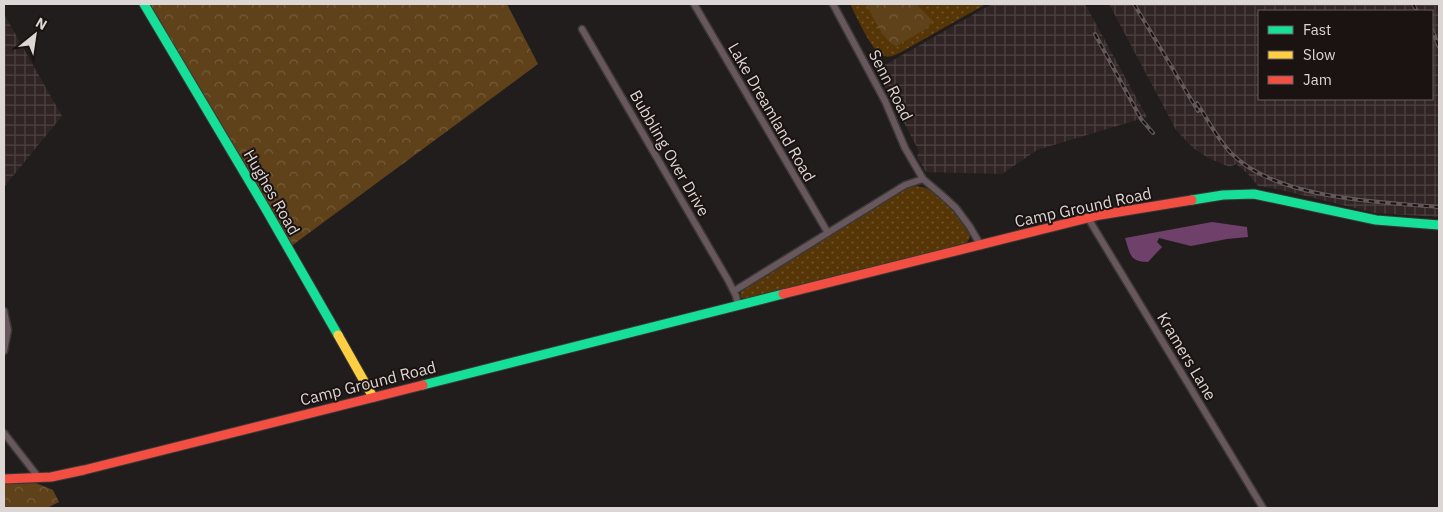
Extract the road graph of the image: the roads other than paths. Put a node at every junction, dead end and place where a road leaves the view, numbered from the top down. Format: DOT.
graph roads {
  1 [pos="144,4"];
  2 [pos="694,4"];
  3 [pos="833,4"];
  4 [pos="582,29"];
  5 [pos="923,180"];
  6 [pos="1088,218"];
  7 [pos="1439,226"];
  8 [pos="828,233"];
  9 [pos="981,246"];
  10 [pos="734,291"];
  11 [pos="738,306"];
  12 [pos="4,311"];
  13 [pos="4,351"];
  14 [pos="373,397"];
  15 [pos="4,433"];
  16 [pos="39,478"];
  17 [pos="4,479"];
  18 [pos="1263,508"];
  1 -- 14 [label="street, Hughes Road"];
  2 -- 8 [label="street, Lake Dreamland Road"];
  3 -- 5 [label="street, Senn Road"];
  4 -- 10 [label="street, Bubbling Over Drive"];
  5 -- 8 [label="street"];
  5 -- 9 [label="street"];
  6 -- 7 [label="street, Camp Ground Road"];
  6 -- 9 [label="street, Camp Ground Road"];
  6 -- 18 [label="street, Kramers Lane"];
  8 -- 10 [label="street"];
  9 -- 11 [label="street, Camp Ground Road"];
  10 -- 11 [label="street"];
  11 -- 14 [label="street, Camp Ground Road"];
  12 -- 13 [label="street"];
  14 -- 16 [label="street, Camp Ground Road"];
  15 -- 16 [label="street"];
  16 -- 17 [label="street, Camp Ground Road"];
}
